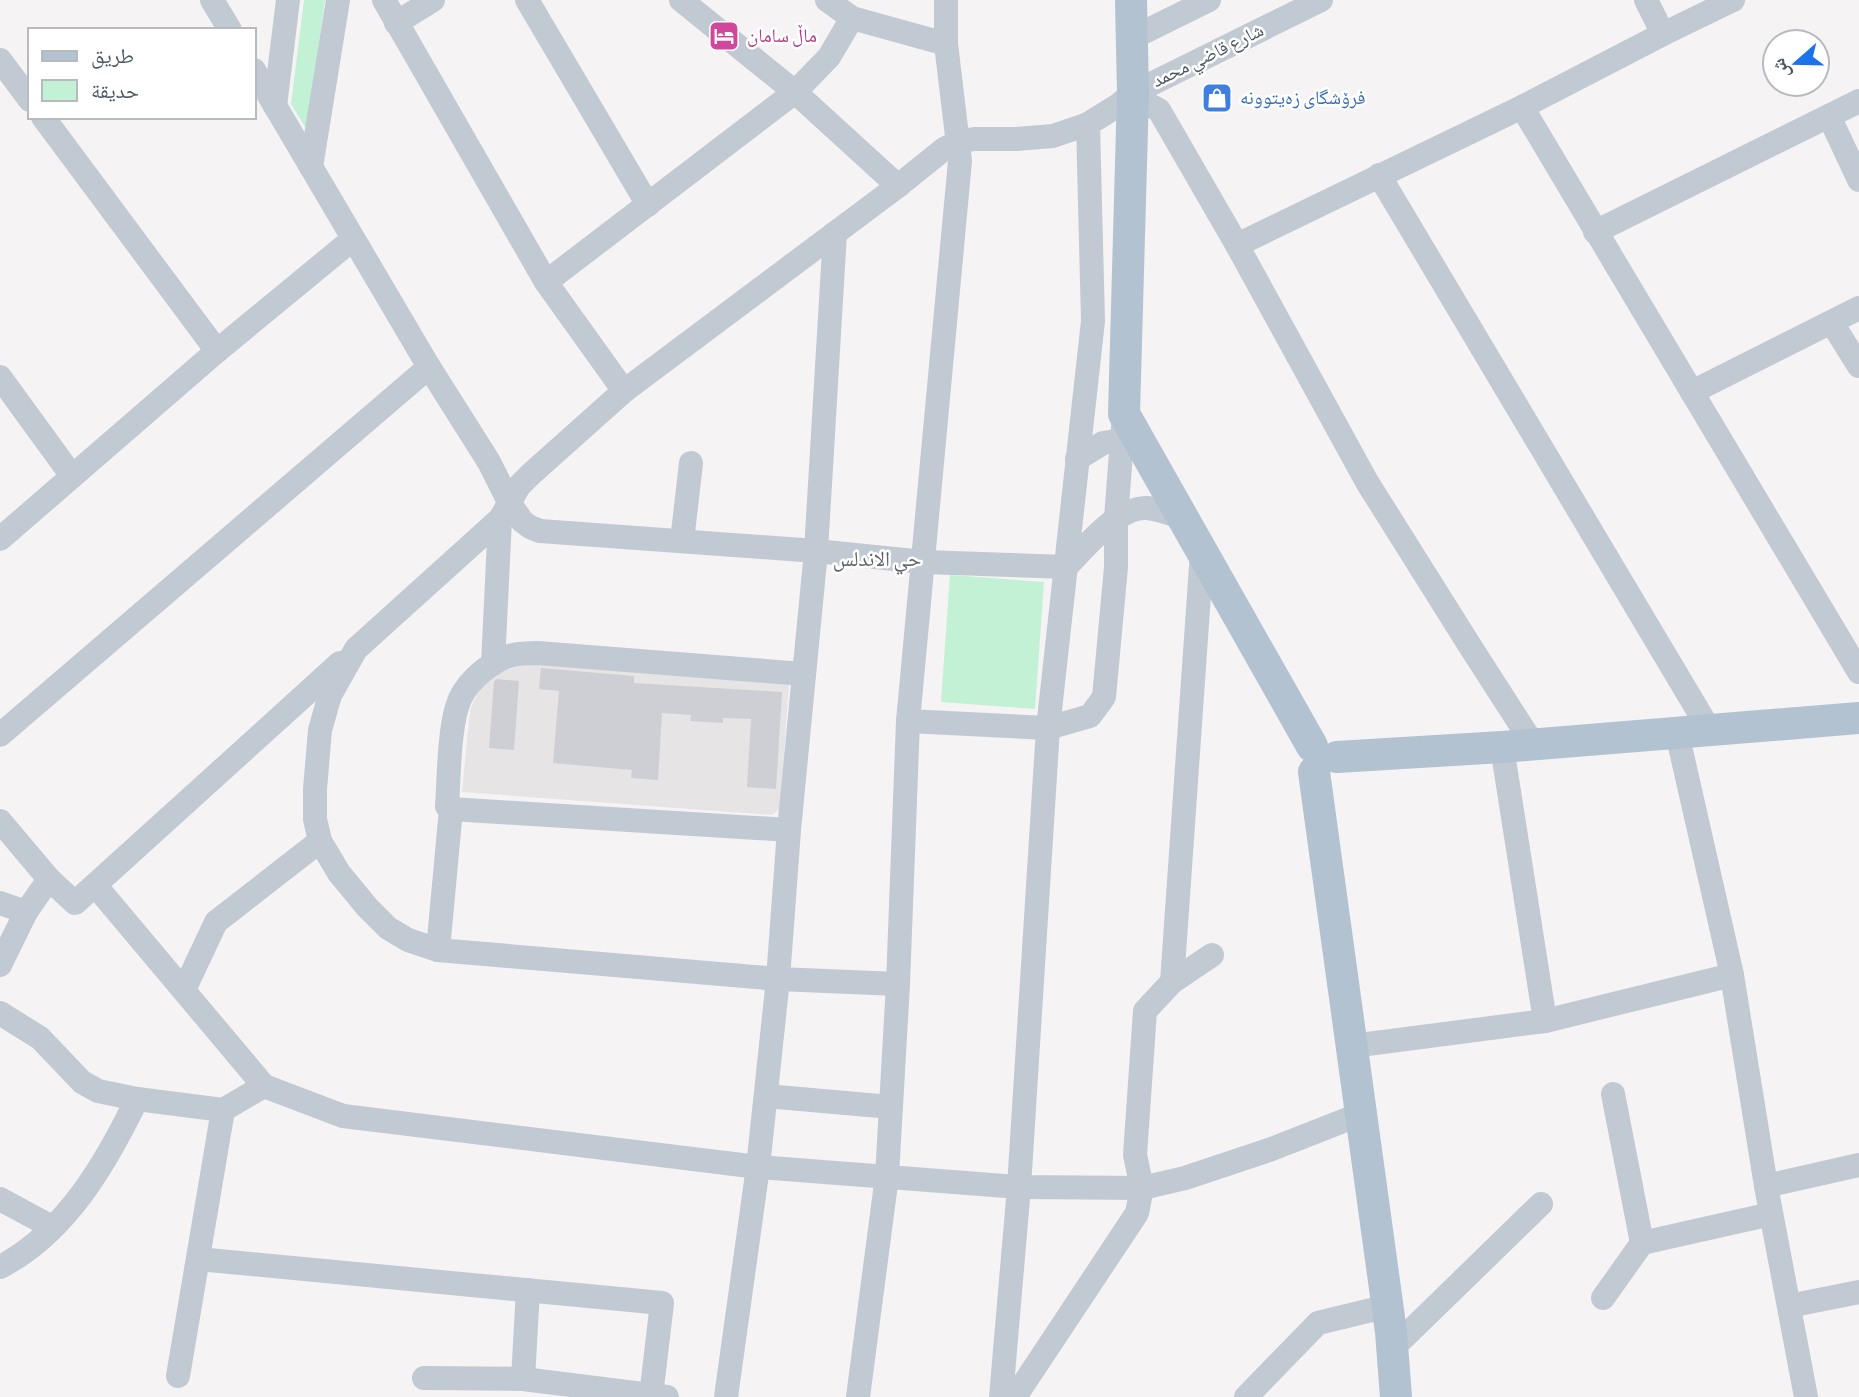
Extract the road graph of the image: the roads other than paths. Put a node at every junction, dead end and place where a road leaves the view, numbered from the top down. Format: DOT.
graph roads {
  1 [pos="212,0"];
  2 [pos="288,0"];
  3 [pos="338,0"];
  4 [pos="384,0"];
  5 [pos="433,0"];
  6 [pos="527,0"];
  7 [pos="681,0"];
  8 [pos="827,0"];
  9 [pos="946,0"];
  10 [pos="1130,0"];
  11 [pos="1209,0"];
  12 [pos="1321,0"];
  13 [pos="1646,0"];
  14 [pos="1733,0"];
  15 [pos="852,18"];
  16 [pos="396,23"];
  17 [pos="229,28"];
  18 [pos="1663,34"];
  19 [pos="1132,38"];
  20 [pos="946,44"];
  21 [pos="0,60"];
  22 [pos="256,73"];
  23 [pos="795,92"];
  24 [pos="28,97"];
  25 [pos="1133,100"];
  26 [pos="1859,101"];
  27 [pos="275,106"];
  28 [pos="1522,107"];
  29 [pos="1829,116"];
  30 [pos="44,119"];
  31 [pos="1088,124"];
  32 [pos="958,142"];
  33 [pos="311,167"];
  34 [pos="1379,175"];
  35 [pos="1859,180"];
  36 [pos="898,186"];
  37 [pos="648,205"];
  38 [pos="1595,232"];
  39 [pos="835,233"];
  40 [pos="354,239"];
  41 [pos="1237,245"];
  42 [pos="546,282"];
  43 [pos="1859,308"];
  44 [pos="1832,323"];
  45 [pos="217,351"];
  46 [pos="1859,366"];
  47 [pos="429,367"];
  48 [pos="0,377"];
  49 [pos="624,391"];
  50 [pos="1692,392"];
  51 [pos="1123,427"];
  52 [pos="1077,459"];
  53 [pos="691,463"];
  54 [pos="72,476"];
  55 [pos="505,510"];
  56 [pos="1116,518"];
  57 [pos="1183,518"];
  58 [pos="0,539"];
  59 [pos="682,541"];
  60 [pos="816,551"];
  61 [pos="1202,552"];
  62 [pos="923,562"];
  63 [pos="1066,568"];
  64 [pos="356,649"];
  65 [pos="493,664"];
  66 [pos="1859,672"];
  67 [pos="803,674"];
  68 [pos="908,721"];
  69 [pos="1858,724"];
  70 [pos="1048,728"];
  71 [pos="1709,729"];
  72 [pos="1676,733"];
  73 [pos="0,735"];
  74 [pos="1533,744"];
  75 [pos="1502,747"];
  76 [pos="1321,758"];
  77 [pos="451,809"];
  78 [pos="0,821"];
  79 [pos="789,830"];
  80 [pos="320,841"];
  81 [pos="49,879"];
  82 [pos="95,885"];
  83 [pos="0,903"];
  84 [pos="26,912"];
  85 [pos="438,950"];
  86 [pos="1212,955"];
  87 [pos="0,965"];
  88 [pos="1732,975"];
  89 [pos="778,979"];
  90 [pos="1172,982"];
  91 [pos="898,984"];
  92 [pos="184,990"];
  93 [pos="0,1013"];
  94 [pos="1545,1021"];
  95 [pos="1352,1046"];
  96 [pos="264,1086"];
  97 [pos="1613,1094"];
  98 [pos="766,1096"];
  99 [pos="137,1099"];
  100 [pos="891,1107"];
  101 [pos="223,1110"];
  102 [pos="1361,1114"];
  103 [pos="1859,1165"];
  104 [pos="758,1167"];
  105 [pos="887,1176"];
  106 [pos="1766,1186"];
  107 [pos="1018,1187"];
  108 [pos="1142,1188"];
  109 [pos="0,1199"];
  110 [pos="1541,1204"];
  111 [pos="1771,1214"];
  112 [pos="52,1227"];
  113 [pos="1642,1243"];
  114 [pos="198,1259"];
  115 [pos="0,1267"];
  116 [pos="528,1290"];
  117 [pos="1859,1292"];
  118 [pos="1603,1298"];
  119 [pos="1388,1306"];
  120 [pos="1789,1306"];
  121 [pos="1392,1348"];
  122 [pos="178,1376"];
  123 [pos="424,1378"];
  124 [pos="523,1380"];
  125 [pos="659,1396"];
  126 [pos="726,1397"];
  127 [pos="858,1397"];
  128 [pos="1001,1397"];
  129 [pos="1015,1397"];
  130 [pos="1246,1397"];
  131 [pos="1396,1397"];
  132 [pos="1806,1397"];
  1 -- 17 [label="street"];
  2 -- 27 [label="street"];
  3 -- 33 [label="street"];
  4 -- 16 [label="street"];
  5 -- 16 [label="street"];
  6 -- 37 [label="street"];
  7 -- 23 [label="street"];
  8 -- 15 [label="street"];
  9 -- 20 [label="street"];
  10 -- 19 [label="main road"];
  11 -- 19 [label="street"];
  12 -- 25 [label="street, شارع قاضي محمد"];
  13 -- 18 [label="street"];
  14 -- 18 [label="street"];
  15 -- 20 [label="street"];
  15 -- 23 [label="street"];
  16 -- 42 [label="street"];
  18 -- 28 [label="street"];
  19 -- 25 [label="main road"];
  20 -- 32 [label="street"];
  21 -- 24 [label="street"];
  22 -- 27 [label="street"];
  23 -- 36 [label="street"];
  23 -- 37 [label="street"];
  25 -- 31 [label="street, شارع قاضي محمد"];
  25 -- 41 [label="street"];
  25 -- 51 [label="main road"];
  26 -- 29 [label="street"];
  27 -- 33 [label="street"];
  28 -- 34 [label="street"];
  28 -- 38 [label="street"];
  29 -- 35 [label="street"];
  29 -- 38 [label="street"];
  30 -- 45 [label="street"];
  31 -- 32 [label="street, شارع قاضي محمد"];
  31 -- 52 [label="street"];
  32 -- 36 [label="street"];
  32 -- 62 [label="street"];
  33 -- 40 [label="street"];
  34 -- 41 [label="street"];
  34 -- 71 [label="street"];
  36 -- 39 [label="street"];
  37 -- 42 [label="street"];
  38 -- 50 [label="street"];
  39 -- 49 [label="street"];
  39 -- 60 [label="street"];
  40 -- 45 [label="street"];
  40 -- 47 [label="street"];
  41 -- 74 [label="street"];
  42 -- 49 [label="street"];
  43 -- 44 [label="street"];
  44 -- 46 [label="street"];
  44 -- 50 [label="street"];
  45 -- 54 [label="street"];
  47 -- 55 [label="street"];
  47 -- 73 [label="street"];
  48 -- 54 [label="street"];
  49 -- 55 [label="street"];
  50 -- 66 [label="street"];
  51 -- 52 [label="street"];
  51 -- 56 [label="street"];
  51 -- 57 [label="main road"];
  52 -- 63 [label="street"];
  53 -- 59 [label="street"];
  54 -- 58 [label="street"];
  55 -- 59 [label="street"];
  55 -- 64 [label="street"];
  55 -- 65 [label="street"];
  56 -- 57 [label="street"];
  56 -- 63 [label="street"];
  56 -- 70 [label="street"];
  57 -- 61 [label="main road"];
  59 -- 60 [label="street"];
  60 -- 62 [label="street"];
  60 -- 67 [label="street"];
  61 -- 76 [label="main road"];
  61 -- 90 [label="street"];
  62 -- 63 [label="street"];
  62 -- 68 [label="street"];
  63 -- 70 [label="street"];
  64 -- 80 [label="street"];
  64 -- 82 [label="street"];
  65 -- 67 [label="street"];
  65 -- 77 [label="street"];
  67 -- 79 [label="street"];
  68 -- 70 [label="street"];
  68 -- 91 [label="street"];
  69 -- 71 [label="main road"];
  70 -- 107 [label="street"];
  71 -- 72 [label="main road"];
  72 -- 74 [label="main road"];
  72 -- 88 [label="street"];
  74 -- 75 [label="main road"];
  75 -- 76 [label="main road"];
  75 -- 94 [label="street"];
  76 -- 95 [label="main road"];
  77 -- 79 [label="street"];
  77 -- 85 [label="street"];
  78 -- 81 [label="street"];
  79 -- 89 [label="street"];
  80 -- 85 [label="street"];
  80 -- 92 [label="street"];
  81 -- 82 [label="street"];
  81 -- 84 [label="street"];
  82 -- 92 [label="street"];
  83 -- 84 [label="street"];
  84 -- 87 [label="street"];
  85 -- 89 [label="street"];
  86 -- 90 [label="street"];
  88 -- 94 [label="street"];
  88 -- 106 [label="street"];
  89 -- 91 [label="street"];
  89 -- 98 [label="street"];
  90 -- 108 [label="street"];
  91 -- 100 [label="street"];
  92 -- 96 [label="street"];
  93 -- 99 [label="street"];
  94 -- 95 [label="street"];
  95 -- 102 [label="main road"];
  96 -- 101 [label="street"];
  96 -- 104 [label="street"];
  97 -- 113 [label="street"];
  98 -- 100 [label="street"];
  98 -- 104 [label="street"];
  99 -- 101 [label="street"];
  99 -- 112 [label="street"];
  100 -- 105 [label="street"];
  101 -- 114 [label="street"];
  102 -- 108 [label="street"];
  102 -- 119 [label="main road"];
  103 -- 106 [label="street"];
  104 -- 105 [label="street"];
  104 -- 126 [label="street"];
  105 -- 107 [label="street"];
  105 -- 127 [label="street"];
  106 -- 111 [label="street"];
  107 -- 108 [label="street"];
  107 -- 128 [label="street"];
  108 -- 129 [label="street"];
  109 -- 112 [label="street"];
  110 -- 121 [label="street"];
  111 -- 113 [label="street"];
  111 -- 120 [label="street"];
  112 -- 115 [label="street"];
  113 -- 118 [label="street"];
  114 -- 116 [label="street"];
  114 -- 122 [label="street"];
  116 -- 124 [label="street"];
  116 -- 125 [label="street"];
  117 -- 120 [label="street"];
  119 -- 121 [label="main road"];
  119 -- 130 [label="street"];
  120 -- 132 [label="street"];
  121 -- 131 [label="main road"];
  123 -- 124 [label="street"];
  124 -- 125 [label="street"];
}
